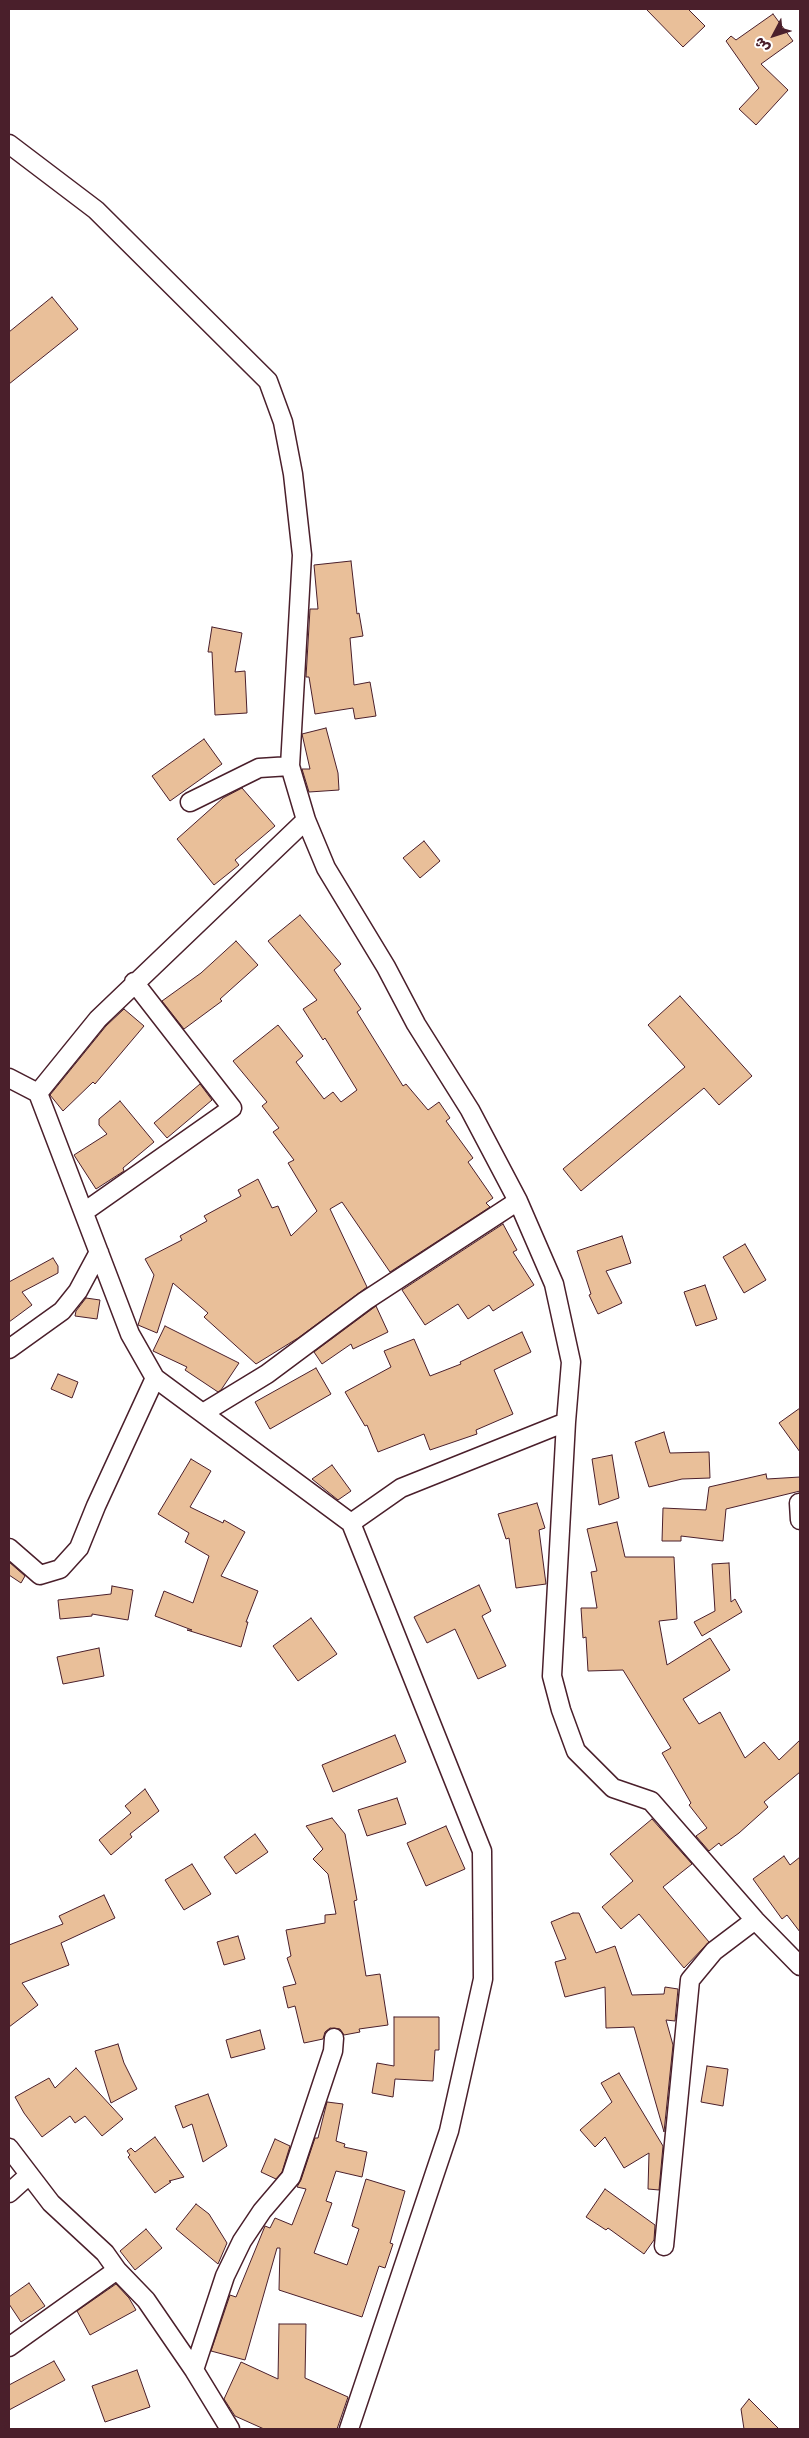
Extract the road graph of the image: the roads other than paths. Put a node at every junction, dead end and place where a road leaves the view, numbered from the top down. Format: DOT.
graph roads {
  1 [pos="9,144"];
  2 [pos="290,766"];
  3 [pos="190,802"];
  4 [pos="306,820"];
  5 [pos="134,982"];
  6 [pos="9,1078"];
  7 [pos="38,1093"];
  8 [pos="518,1201"];
  9 [pos="84,1212"];
  10 [pos="99,1252"];
  11 [pos="9,1349"];
  12 [pos="156,1378"];
  13 [pos="203,1412"];
  14 [pos="566,1422"];
  15 [pos="351,1523"];
  16 [pos="9,1548"];
  17 [pos="755,1920"];
  18 [pos="800,1966"];
  19 [pos="334,2038"];
  20 [pos="9,2148"];
  21 [pos="29,2175"];
  22 [pos="9,2193"];
  23 [pos="664,2246"];
  24 [pos="117,2270"];
  25 [pos="9,2347"];
  26 [pos="194,2370"];
  27 [pos="230,2429"];
  28 [pos="349,2429"];
  1 -- 2 [label="street"];
  2 -- 3 [label="street"];
  2 -- 4 [label="street"];
  4 -- 5 [label="street"];
  4 -- 8 [label="street"];
  5 -- 7 [label="street"];
  5 -- 9 [label="street"];
  6 -- 7 [label="street"];
  7 -- 9 [label="street"];
  8 -- 13 [label="street"];
  8 -- 14 [label="street"];
  9 -- 10 [label="street"];
  10 -- 11 [label="street"];
  10 -- 12 [label="street"];
  12 -- 13 [label="street"];
  12 -- 16 [label="street"];
  13 -- 15 [label="street"];
  14 -- 15 [label="street"];
  14 -- 17 [label="street"];
  15 -- 28 [label="street"];
  17 -- 18 [label="street"];
  17 -- 23 [label="street"];
  19 -- 26 [label="street"];
  20 -- 21 [label="street"];
  21 -- 22 [label="street"];
  21 -- 24 [label="street"];
  24 -- 25 [label="street"];
  24 -- 26 [label="street"];
  26 -- 27 [label="street"];
}
